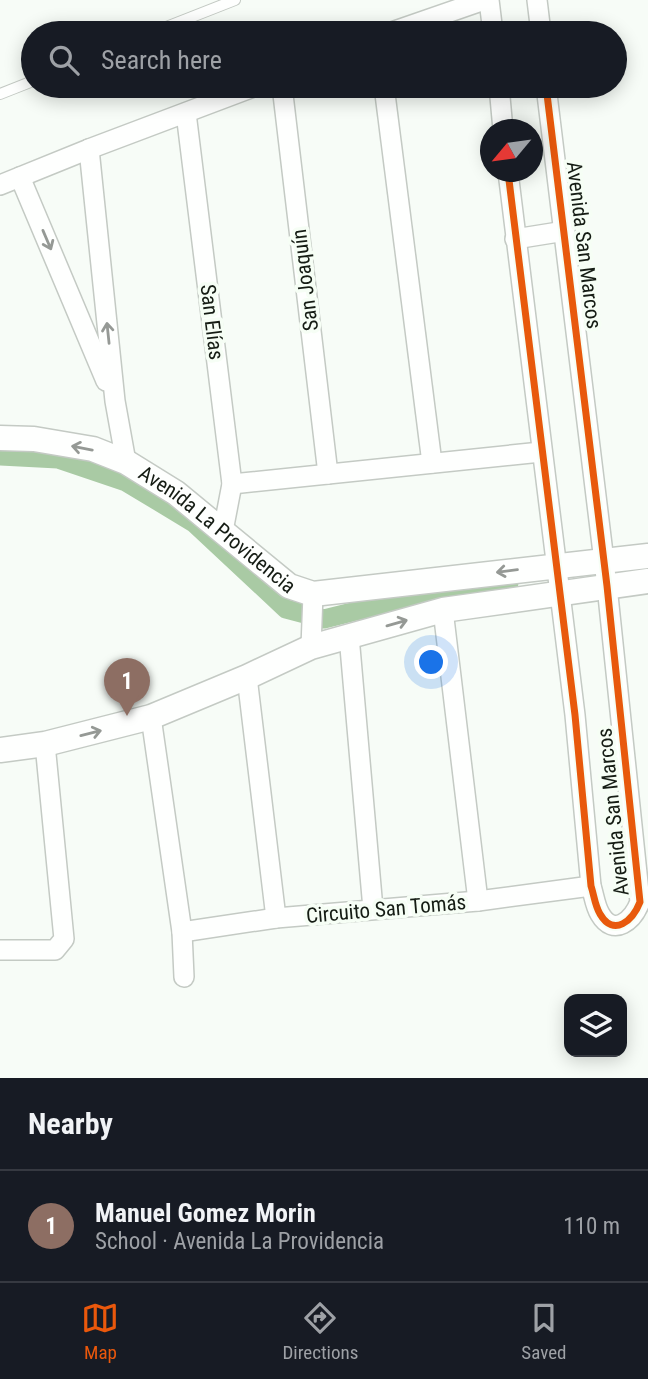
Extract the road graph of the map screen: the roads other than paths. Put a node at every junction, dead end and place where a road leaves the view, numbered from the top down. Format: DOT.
graph roads {
  1 [pos="234,0"];
  2 [pos="484,0"];
  3 [pos="489,0"];
  4 [pos="537,0"];
  5 [pos="181,21"];
  6 [pos="424,21"];
  7 [pos="492,21"];
  8 [pos="540,21"];
  9 [pos="21,85"];
  10 [pos="0,94"];
  11 [pos="225,98"];
  12 [pos="283,98"];
  13 [pos="381,98"];
  14 [pos="500,98"];
  15 [pos="548,98"];
  16 [pos="186,113"];
  17 [pos="502,119"];
  18 [pos="89,149"];
  19 [pos="20,177"];
  20 [pos="509,182"];
  21 [pos="0,185"];
  22 [pos="565,231"];
  23 [pos="515,239"];
  24 [pos="115,401"];
  25 [pos="0,438"];
  26 [pos="541,452"];
  27 [pos="125,462"];
  28 [pos="432,463"];
  29 [pos="328,474"];
  30 [pos="232,484"];
  31 [pos="223,531"];
  32 [pos="648,556"];
  33 [pos="554,565"];
  34 [pos="605,574"];
  35 [pos="648,581"];
  36 [pos="559,593"];
  37 [pos="313,601"];
  38 [pos="443,610"];
  39 [pos="349,636"];
  40 [pos="312,640"];
  41 [pos="247,677"];
  42 [pos="151,717"];
  43 [pos="46,744"];
  44 [pos="0,750"];
  45 [pos="591,886"];
  46 [pos="478,901"];
  47 [pos="373,909"];
  48 [pos="276,918"];
  49 [pos="182,932"];
  50 [pos="0,950"];
  51 [pos="184,977"];
  1 -- 5 [label="lane"];
  2 -- 6 [label="street"];
  3 -- 7 [label="street"];
  4 -- 8 [label="street"];
  9 -- 10 [label="lane"];
  11 -- 16 [label="street"];
  12 -- 29 [label="street, San Joaquín"];
  13 -- 28 [label="street"];
  14 -- 17 [label="street"];
  15 -- 22 [label="street, Avenida San Marcos"];
  16 -- 18 [label="street"];
  16 -- 30 [label="street, San Elías"];
  18 -- 19 [label="street"];
  24 -- 18 [label="street, one-way"];
  19 -- 21 [label="street"];
  19 -- 24 [label="street, one-way"];
  20 -- 23 [label="street, Avenida San Marcos"];
  22 -- 23 [label="street"];
  22 -- 34 [label="street, Avenida San Marcos"];
  23 -- 26 [label="street, Avenida San Marcos"];
  24 -- 27 [label="street"];
  27 -- 25 [label="street, Avenida La Providencia, one-way"];
  26 -- 28 [label="street"];
  26 -- 33 [label="street, Avenida San Marcos"];
  27 -- 31 [label="street, Avenida La Providencia"];
  28 -- 29 [label="street"];
  29 -- 30 [label="street"];
  30 -- 31 [label="street, San Elías"];
  31 -- 37 [label="street, Avenida La Providencia"];
  32 -- 34 [label="street, Avenida La Providencia"];
  33 -- 34 [label="street, Avenida La Providencia"];
  33 -- 36 [label="street, Avenida San Marcos"];
  33 -- 37 [label="street, Avenida La Providencia, one-way"];
  34 -- 35 [label="street, Avenida La Providencia"];
  34 -- 36 [label="street, Avenida La Providencia"];
  34 -- 45 [label="street, Avenida San Marcos"];
  36 -- 38 [label="street, Avenida La Providencia"];
  36 -- 45 [label="street, Avenida San Marcos"];
  37 -- 40 [label="street"];
  39 -- 38 [label="street, Avenida La Providencia, one-way"];
  38 -- 46 [label="street"];
  39 -- 40 [label="street, Avenida La Providencia"];
  39 -- 47 [label="street"];
  40 -- 41 [label="street, Avenida La Providencia"];
  41 -- 42 [label="street, Avenida La Providencia"];
  41 -- 48 [label="street"];
  43 -- 42 [label="street, Avenida La Providencia, one-way"];
  42 -- 49 [label="street"];
  43 -- 44 [label="street, Avenida La Providencia"];
  43 -- 50 [label="street"];
  45 -- 46 [label="street, Circuito San Tomás"];
  46 -- 47 [label="street, Circuito San Tomás"];
  47 -- 48 [label="street, Circuito San Tomás"];
  48 -- 49 [label="street, Circuito San Tomás"];
  49 -- 51 [label="street"];
}
